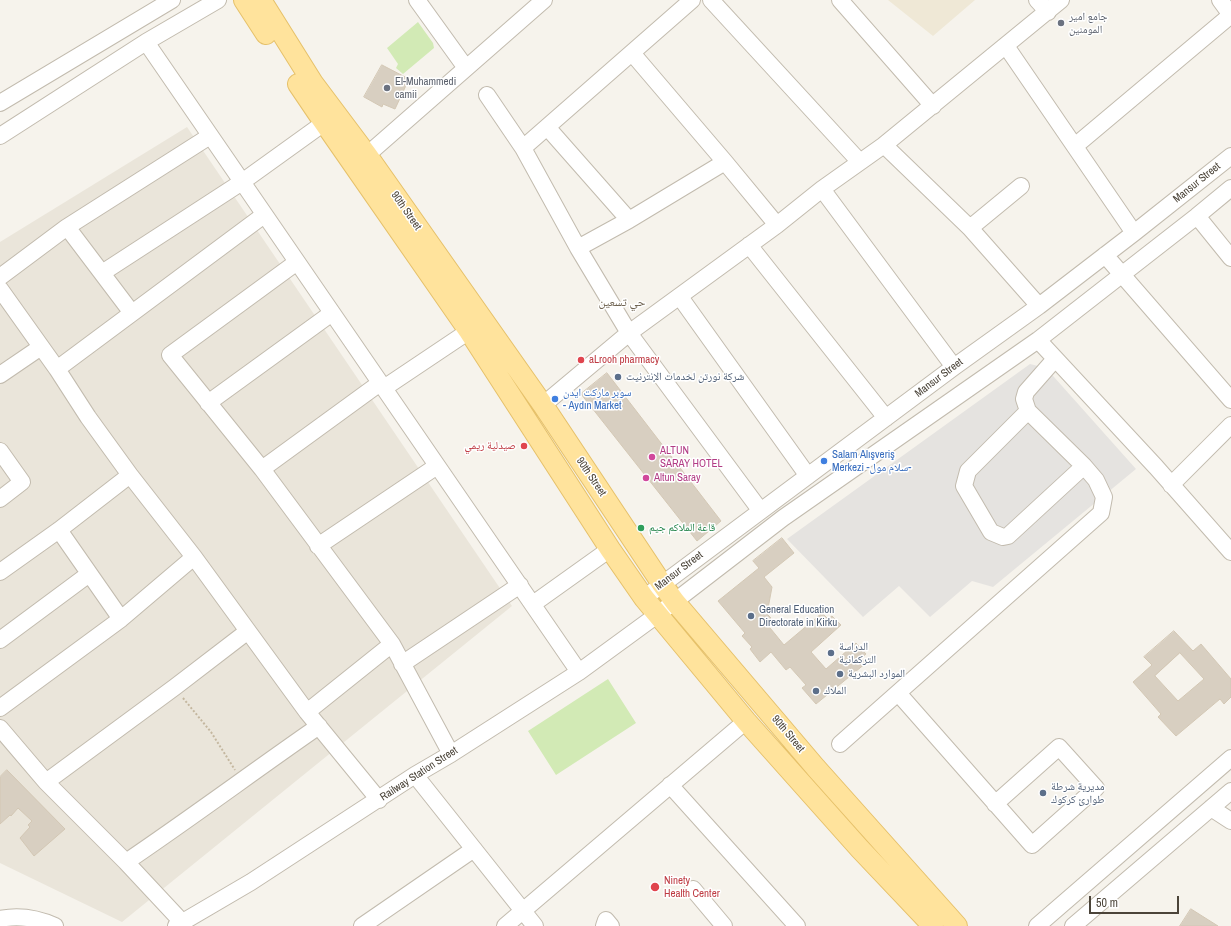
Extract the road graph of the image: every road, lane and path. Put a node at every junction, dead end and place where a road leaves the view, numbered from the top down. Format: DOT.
graph roads {
  1 [pos="172,0"];
  2 [pos="218,0"];
  3 [pos="244,0"];
  4 [pos="261,0"];
  5 [pos="417,0"];
  6 [pos="544,0"];
  7 [pos="692,0"];
  8 [pos="711,0"];
  9 [pos="840,0"];
  10 [pos="1061,0"];
  11 [pos="1220,0"];
  12 [pos="1042,6"];
  13 [pos="1231,15"];
  14 [pos="146,42"];
  15 [pos="1006,46"];
  16 [pos="632,53"];
  17 [pos="466,68"];
  18 [pos="487,95"];
  19 [pos="0,103"];
  20 [pos="933,106"];
  21 [pos="324,123"];
  22 [pos="547,127"];
  23 [pos="0,136"];
  24 [pos="210,136"];
  25 [pos="884,145"];
  26 [pos="1075,146"];
  27 [pos="522,148"];
  28 [pos="367,155"];
  29 [pos="1231,156"];
  30 [pos="859,161"];
  31 [pos="725,162"];
  32 [pos="242,182"];
  33 [pos="1021,186"];
  34 [pos="1231,188"];
  35 [pos="822,190"];
  36 [pos="264,215"];
  37 [pos="1197,216"];
  38 [pos="629,220"];
  39 [pos="777,225"];
  40 [pos="67,227"];
  41 [pos="970,228"];
  42 [pos="1134,234"];
  43 [pos="750,245"];
  44 [pos="578,248"];
  45 [pos="1105,256"];
  46 [pos="1231,258"];
  47 [pos="297,262"];
  48 [pos="102,273"];
  49 [pos="1121,275"];
  50 [pos="0,277"];
  51 [pos="0,288"];
  52 [pos="680,297"];
  53 [pos="1038,306"];
  54 [pos="132,313"];
  55 [pos="332,313"];
  56 [pos="469,331"];
  57 [pos="629,333"];
  58 [pos="1038,340"];
  59 [pos="41,347"];
  60 [pos="1055,359"];
  61 [pos="954,367"];
  62 [pos="57,369"];
  63 [pos="0,375"];
  64 [pos="382,385"];
  65 [pos="1231,400"];
  66 [pos="208,403"];
  67 [pos="543,405"];
  68 [pos="1028,411"];
  69 [pos="886,418"];
  70 [pos="1231,425"];
  71 [pos="0,451"];
  72 [pos="437,466"];
  73 [pos="1084,466"];
  74 [pos="262,469"];
  75 [pos="130,476"];
  76 [pos="808,476"];
  77 [pos="1171,485"];
  78 [pos="0,499"];
  79 [pos="760,510"];
  80 [pos="59,530"];
  81 [pos="318,546"];
  82 [pos="610,549"];
  83 [pos="1231,552"];
  84 [pos="194,557"];
  85 [pos="0,572"];
  86 [pos="89,574"];
  87 [pos="662,584"];
  88 [pos="520,585"];
  89 [pos="644,598"];
  90 [pos="675,602"];
  91 [pos="533,604"];
  92 [pos="657,615"];
  93 [pos="121,619"];
  94 [pos="248,630"];
  95 [pos="0,640"];
  96 [pos="392,644"];
  97 [pos="402,664"];
  98 [pos="579,672"];
  99 [pos="175,687"];
  100 [pos="898,693"];
  101 [pos="0,708"];
  102 [pos="307,712"];
  103 [pos="746,721"];
  104 [pos="319,726"];
  105 [pos="0,728"];
  106 [pos="840,744"];
  107 [pos="451,754"];
  108 [pos="1231,758"];
  109 [pos="415,775"];
  110 [pos="241,780"];
  111 [pos="46,782"];
  112 [pos="670,785"];
  113 [pos="1230,792"];
  114 [pos="379,800"];
  115 [pos="995,804"];
  116 [pos="1211,808"];
  117 [pos="1231,821"];
  118 [pos="474,849"];
  119 [pos="126,862"];
  120 [pos="693,889"];
  121 [pos="523,910"];
  122 [pos="0,919"];
  123 [pos="200,920"];
  124 [pos="179,924"];
  125 [pos="55,926"];
  126 [pos="362,926"];
  127 [pos="505,926"];
  128 [pos="535,926"];
  129 [pos="604,926"];
  130 [pos="611,926"];
  131 [pos="724,926"];
  132 [pos="797,926"];
  133 [pos="933,926"];
  134 [pos="957,926"];
  135 [pos="1037,926"];
  136 [pos="1073,926"];
  1 -- 19 [label="street"];
  2 -- 14 [label="street"];
  3 -- 21 [label="main road, 90th Street"];
  4 -- 28 [label="main road, 90th Street"];
  5 -- 17 [label="street"];
  6 -- 17 [label="street"];
  7 -- 16 [label="street"];
  8 -- 30 [label="street"];
  9 -- 20 [label="street"];
  10 -- 12 [label="street"];
  11 -- 13 [label="street"];
  12 -- 15 [label="street"];
  13 -- 26 [label="street"];
  14 -- 23 [label="street"];
  14 -- 24 [label="street"];
  15 -- 20 [label="street"];
  15 -- 26 [label="street"];
  16 -- 22 [label="street"];
  16 -- 31 [label="street"];
  17 -- 28 [label="street"];
  18 -- 27 [label="street"];
  20 -- 25 [label="street"];
  21 -- 32 [label="street"];
  21 -- 56 [label="main road, 90th Street"];
  22 -- 27 [label="street"];
  22 -- 38 [label="street"];
  24 -- 32 [label="street"];
  24 -- 40 [label="street"];
  25 -- 30 [label="street"];
  25 -- 41 [label="street"];
  26 -- 42 [label="street"];
  27 -- 44 [label="street"];
  28 -- 67 [label="main road, 90th Street"];
  29 -- 42 [label="street, Mansur Street"];
  30 -- 35 [label="street"];
  31 -- 38 [label="street"];
  31 -- 39 [label="street"];
  32 -- 36 [label="street"];
  32 -- 48 [label="street"];
  33 -- 41 [label="street"];
  34 -- 37 [label="street, Mansur Street"];
  35 -- 39 [label="street"];
  35 -- 61 [label="street"];
  36 -- 47 [label="street"];
  36 -- 54 [label="street"];
  37 -- 46 [label="street"];
  37 -- 49 [label="street, Mansur Street"];
  38 -- 44 [label="street"];
  39 -- 43 [label="street"];
  40 -- 48 [label="street"];
  40 -- 50 [label="street"];
  41 -- 53 [label="street"];
  42 -- 45 [label="street, Mansur Street"];
  43 -- 52 [label="street"];
  43 -- 69 [label="street"];
  44 -- 57 [label="street"];
  45 -- 49 [label="street"];
  45 -- 53 [label="street, Mansur Street"];
  47 -- 55 [label="street"];
  47 -- 66 [label="street"];
  48 -- 54 [label="street"];
  49 -- 58 [label="street, Mansur Street"];
  49 -- 65 [label="street"];
  51 -- 59 [label="street"];
  52 -- 57 [label="street"];
  52 -- 76 [label="street"];
  53 -- 61 [label="street, Mansur Street"];
  54 -- 62 [label="street"];
  55 -- 64 [label="street"];
  55 -- 66 [label="street"];
  56 -- 64 [label="street"];
  56 -- 82 [label="main road, 90th Street"];
  57 -- 67 [label="street"];
  57 -- 79 [label="street"];
  58 -- 60 [label="street"];
  58 -- 90 [label="street, Mansur Street"];
  59 -- 62 [label="street"];
  59 -- 63 [label="street"];
  60 -- 68 [label="street"];
  60 -- 77 [label="street"];
  61 -- 69 [label="street, Mansur Street"];
  62 -- 75 [label="street"];
  64 -- 72 [label="street"];
  64 -- 74 [label="street"];
  66 -- 74 [label="street"];
  67 -- 87 [label="main road, 90th Street"];
  68 -- 73 [label="street"];
  68 -- 73 [label="street"];
  69 -- 76 [label="street, Mansur Street"];
  70 -- 77 [label="street"];
  71 -- 78 [label="street"];
  72 -- 81 [label="street"];
  72 -- 88 [label="street"];
  73 -- 100 [label="street"];
  74 -- 81 [label="street"];
  75 -- 80 [label="street"];
  75 -- 84 [label="street"];
  76 -- 79 [label="street, Mansur Street"];
  77 -- 83 [label="street"];
  79 -- 87 [label="street, Mansur Street"];
  80 -- 85 [label="street"];
  80 -- 86 [label="street"];
  81 -- 96 [label="street"];
  82 -- 89 [label="main road, 90th Street"];
  82 -- 91 [label="street"];
  84 -- 93 [label="street"];
  84 -- 94 [label="street"];
  86 -- 93 [label="street"];
  86 -- 95 [label="street"];
  87 -- 89 [label="street, Mansur Street"];
  87 -- 90 [label="main road, 90th Street"];
  88 -- 91 [label="street"];
  88 -- 97 [label="street"];
  89 -- 92 [label="main road, 90th Street"];
  90 -- 92 [label="street, Mansur Street"];
  90 -- 134 [label="main road, 90th Street"];
  91 -- 98 [label="street"];
  92 -- 98 [label="street, Railway Station Street"];
  92 -- 103 [label="main road, 90th Street"];
  93 -- 101 [label="street"];
  94 -- 99 [label="street"];
  94 -- 102 [label="street"];
  96 -- 97 [label="street"];
  96 -- 102 [label="street"];
  97 -- 107 [label="street"];
  98 -- 107 [label="street, Railway Station Street"];
  99 -- 110 [label="path"];
  99 -- 111 [label="street"];
  100 -- 106 [label="street"];
  100 -- 115 [label="street"];
  102 -- 104 [label="street"];
  103 -- 112 [label="street"];
  103 -- 133 [label="main road, 90th Street"];
  104 -- 110 [label="street"];
  104 -- 114 [label="street"];
  105 -- 111 [label="street"];
  107 -- 109 [label="street, Railway Station Street"];
  108 -- 135 [label="street"];
  109 -- 114 [label="street, Railway Station Street"];
  109 -- 118 [label="street"];
  110 -- 119 [label="street"];
  111 -- 119 [label="street"];
  112 -- 121 [label="street"];
  112 -- 132 [label="street"];
  113 -- 116 [label="street"];
  114 -- 123 [label="street, Railway Station Street"];
  115 -- 115 [label="street"];
  116 -- 117 [label="street"];
  116 -- 136 [label="street"];
  118 -- 121 [label="street"];
  118 -- 126 [label="street"];
  119 -- 124 [label="street"];
  120 -- 131 [label="street"];
  121 -- 127 [label="street"];
  121 -- 128 [label="street"];
  122 -- 125 [label="street"];
  123 -- 124 [label="street, Railway Station Street"];
  129 -- 130 [label="street"];
}
